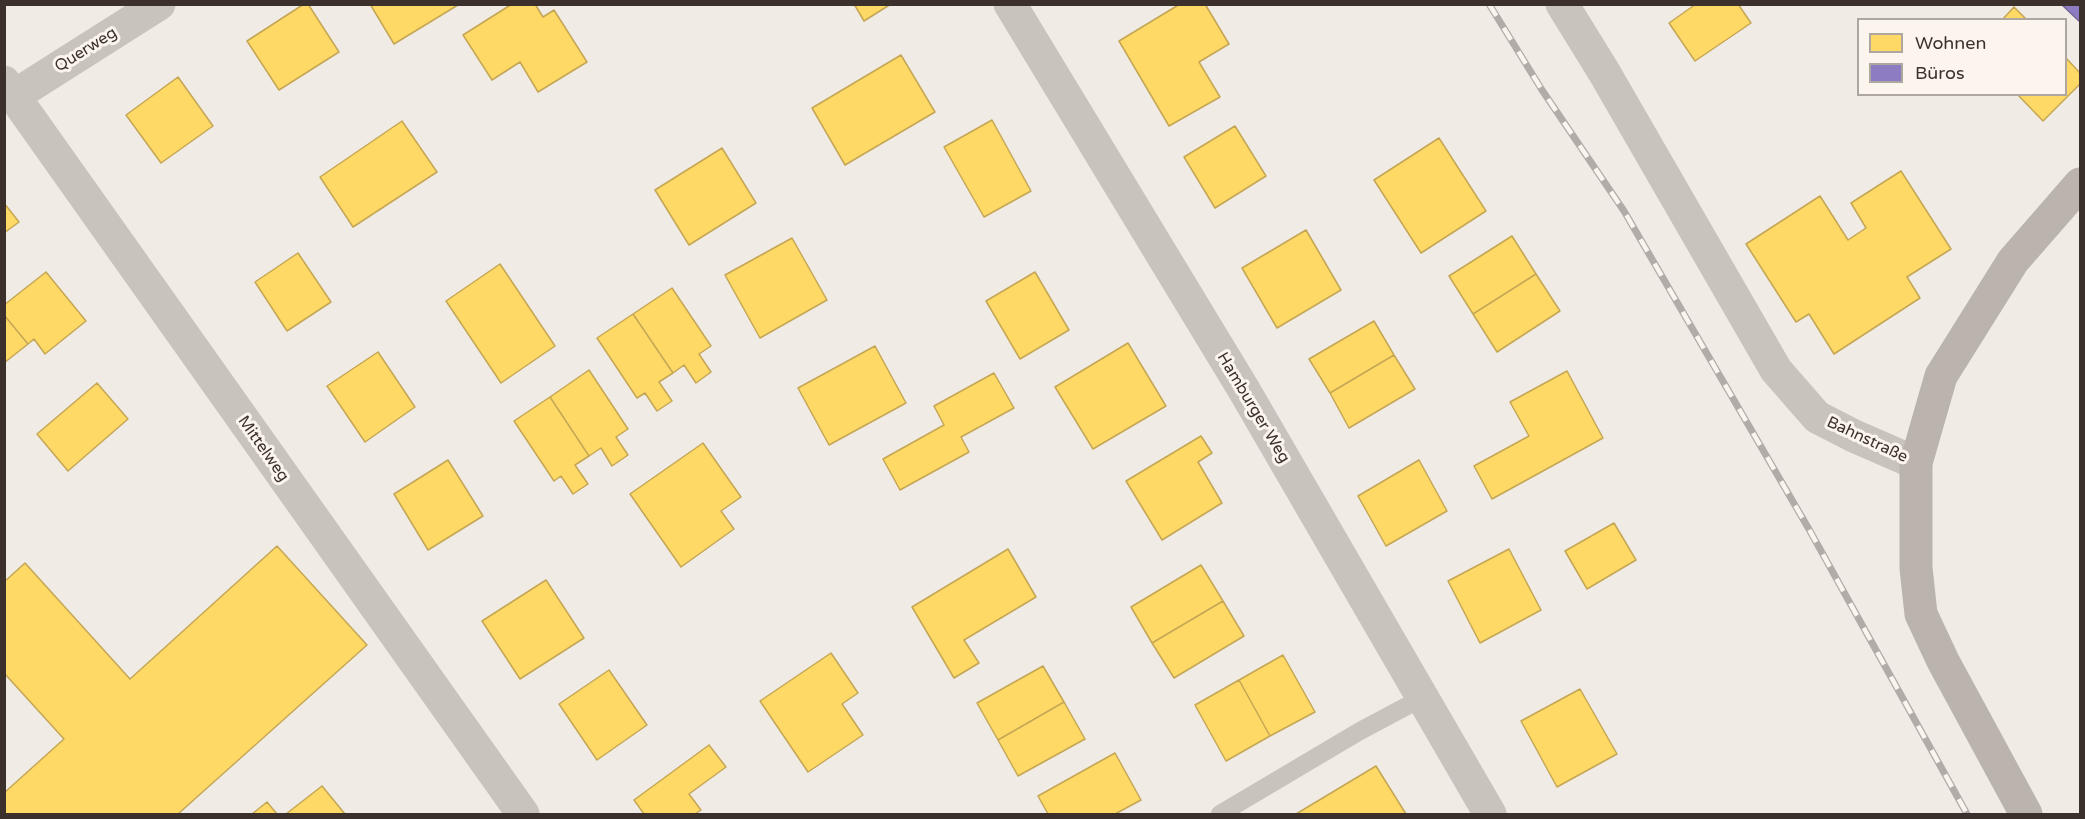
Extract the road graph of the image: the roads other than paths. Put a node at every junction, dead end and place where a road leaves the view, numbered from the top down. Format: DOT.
graph roads {
  1 [pos="159,4"];
  2 [pos="1010,4"];
  3 [pos="1562,4"];
  4 [pos="9,89"];
  5 [pos="2080,184"];
  6 [pos="1916,463"];
  7 [pos="1422,698"];
  8 [pos="523,814"];
  9 [pos="1220,814"];
  10 [pos="1490,814"];
  11 [pos="2026,814"];
  1 -- 4 [label="street, Querweg"];
  2 -- 7 [label="street, Hamburger Weg"];
  3 -- 6 [label="street, Bahnstraße"];
  4 -- 8 [label="street, Mittelweg"];
  5 -- 6 [label="main road"];
  6 -- 11 [label="main road, Bahnstraße"];
  7 -- 9 [label="lane"];
  7 -- 10 [label="street, Hamburger Weg"];
}
